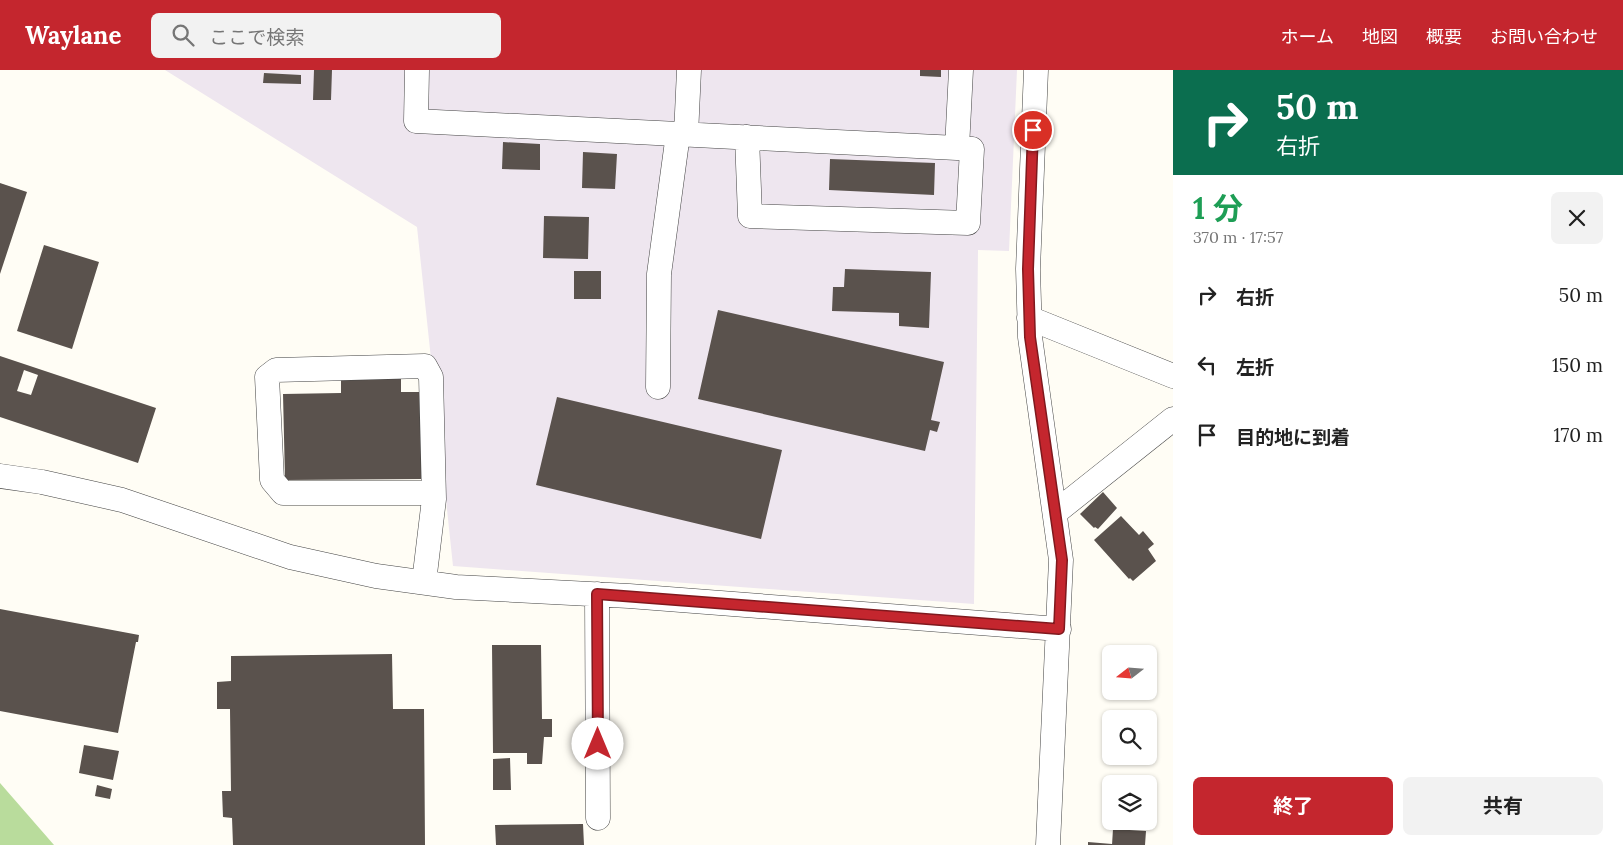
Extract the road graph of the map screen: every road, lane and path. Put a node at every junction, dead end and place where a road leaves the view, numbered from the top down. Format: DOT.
graph roads {
  1 [pos="417,70"];
  2 [pos="689,70"];
  3 [pos="961,70"];
  4 [pos="1036,70"];
  5 [pos="682,134"];
  6 [pos="747,137"];
  7 [pos="957,148"];
  8 [pos="1029,318"];
  9 [pos="1173,376"];
  10 [pos="658,387"];
  11 [pos="1173,419"];
  12 [pos="0,476"];
  13 [pos="433,493"];
  14 [pos="1056,512"];
  15 [pos="424,582"];
  16 [pos="597,594"];
  17 [pos="1059,629"];
  18 [pos="598,818"];
  19 [pos="1048,845"];
  1 -- 5 [label="street"];
  2 -- 5 [label="street"];
  3 -- 7 [label="street"];
  4 -- 8 [label="street"];
  5 -- 6 [label="street"];
  5 -- 10 [label="street"];
  6 -- 7 [label="street"];
  6 -- 7 [label="street"];
  8 -- 9 [label="street"];
  8 -- 14 [label="street"];
  11 -- 14 [label="street"];
  12 -- 15 [label="street"];
  13 -- 13 [label="street"];
  13 -- 15 [label="street"];
  14 -- 17 [label="street"];
  15 -- 16 [label="street"];
  16 -- 17 [label="street"];
  16 -- 18 [label="street"];
  17 -- 19 [label="street"];
}
